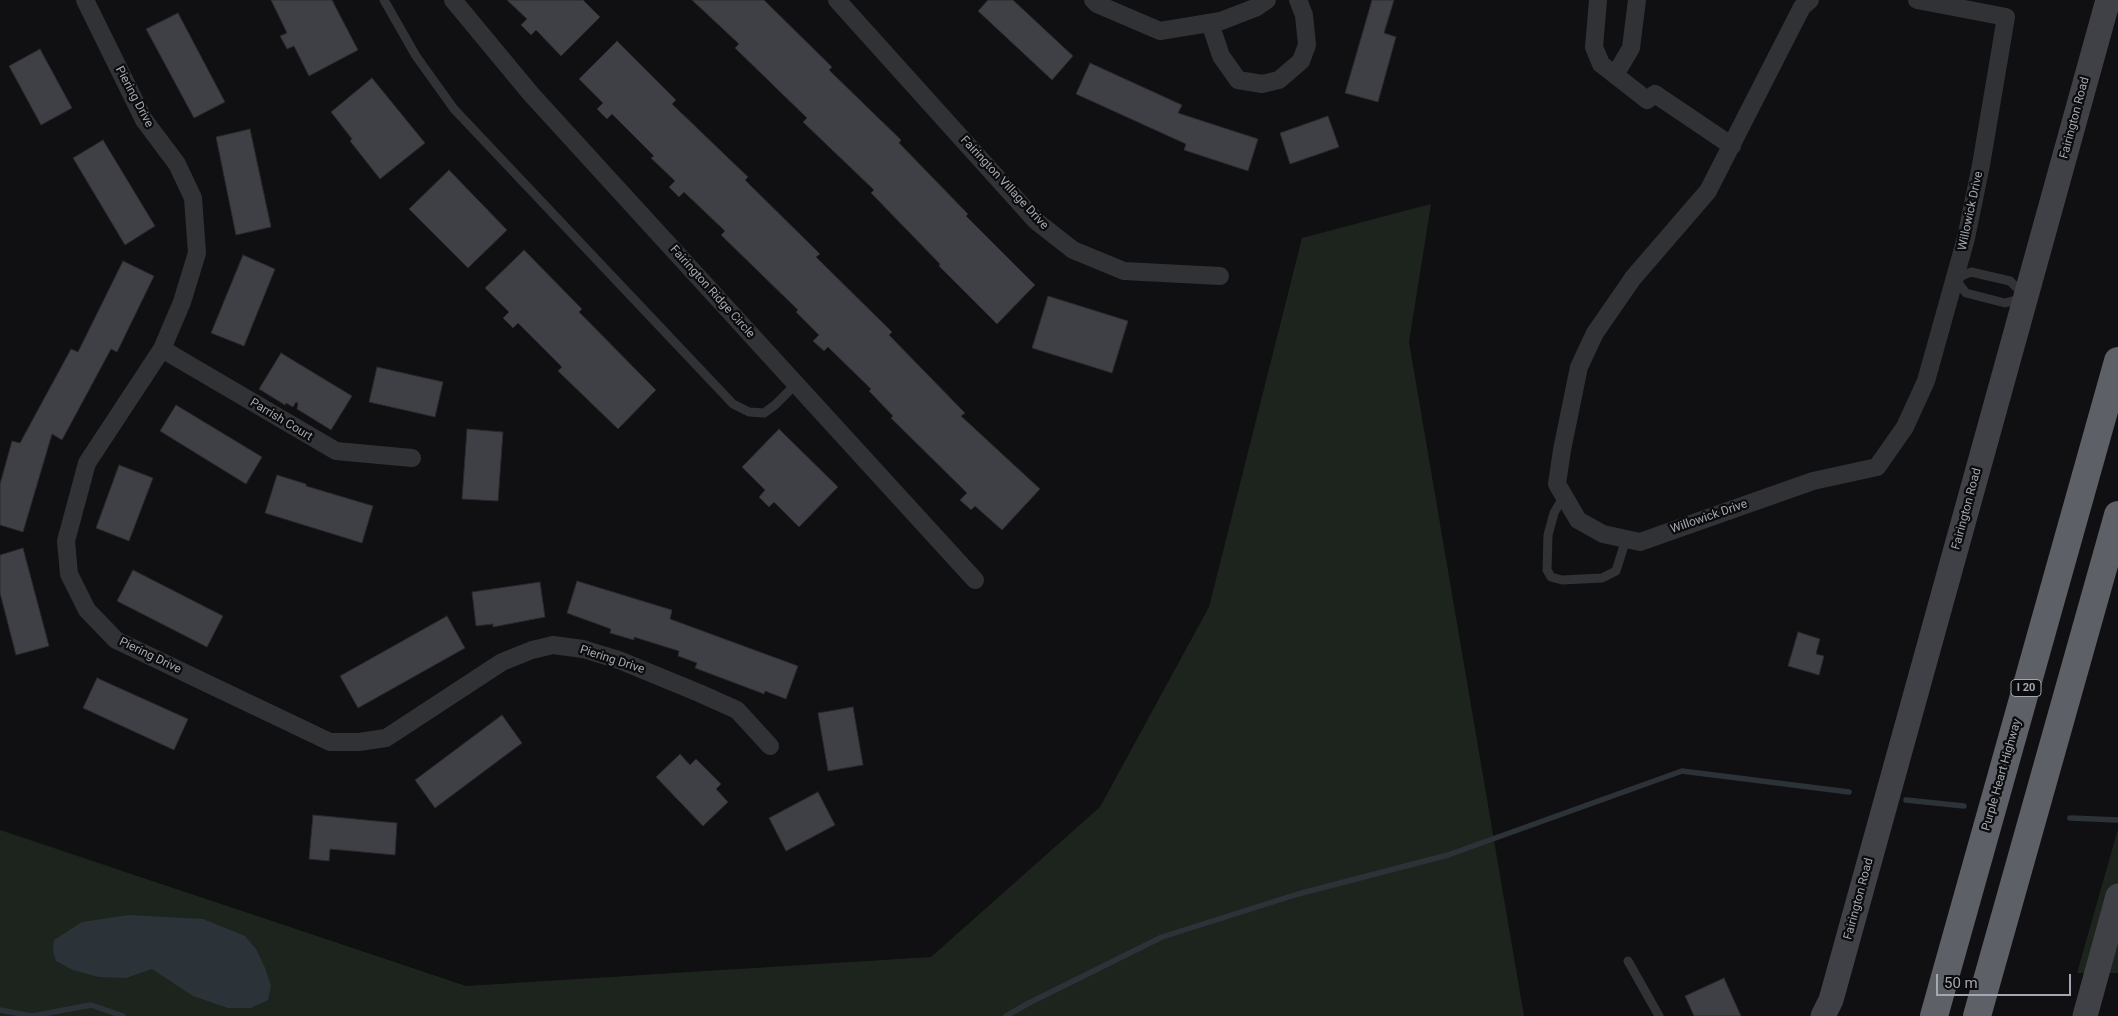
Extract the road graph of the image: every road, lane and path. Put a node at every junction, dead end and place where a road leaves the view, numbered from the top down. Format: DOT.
graph roads {
  1 [pos="86,0"];
  2 [pos="384,0"];
  3 [pos="453,0"];
  4 [pos="837,0"];
  5 [pos="1093,0"];
  6 [pos="1267,0"];
  7 [pos="1298,0"];
  8 [pos="1598,0"];
  9 [pos="1638,0"];
  10 [pos="1810,0"];
  11 [pos="1917,0"];
  12 [pos="2108,0"];
  13 [pos="1210,23"];
  14 [pos="1615,75"];
  15 [pos="1732,146"];
  16 [pos="1220,276"];
  17 [pos="1955,279"];
  18 [pos="2026,297"];
  19 [pos="162,349"];
  20 [pos="2118,361"];
  21 [pos="796,384"];
  22 [pos="412,458"];
  23 [pos="1564,496"];
  24 [pos="2118,515"];
  25 [pos="1626,539"];
  26 [pos="975,580"];
  27 [pos="770,746"];
  28 [pos="2118,896"];
  29 [pos="1628,961"];
  30 [pos="1659,1016"];
  31 [pos="1823,1016"];
  32 [pos="1934,1016"];
  33 [pos="1977,1016"];
  34 [pos="2086,1016"];
  1 -- 19 [label="street, Piering Drive"];
  2 -- 21 [label="lane"];
  3 -- 21 [label="street, Fairington Ridge Circle"];
  4 -- 16 [label="street, Fairington Village Drive"];
  5 -- 13 [label="street"];
  6 -- 13 [label="street"];
  7 -- 13 [label="street"];
  8 -- 14 [label="street"];
  9 -- 14 [label="street"];
  10 -- 15 [label="street, Willowick Drive"];
  11 -- 17 [label="street, Willowick Drive"];
  12 -- 18 [label="street, Fairington Road"];
  14 -- 15 [label="street"];
  15 -- 23 [label="street, Willowick Drive"];
  17 -- 18 [label="lane"];
  17 -- 18 [label="lane"];
  17 -- 25 [label="street, Willowick Drive"];
  18 -- 31 [label="street, Fairington Road"];
  19 -- 22 [label="street, Parrish Court"];
  19 -- 27 [label="street, Piering Drive"];
  20 -- 32 [label="highway, Purple Heart Highway / I 20"];
  21 -- 26 [label="street, Fairington Ridge Circle"];
  23 -- 25 [label="street, Willowick Drive"];
  23 -- 25 [label="lane"];
  24 -- 33 [label="highway"];
  28 -- 34 [label="street"];
  29 -- 30 [label="lane"];
}
